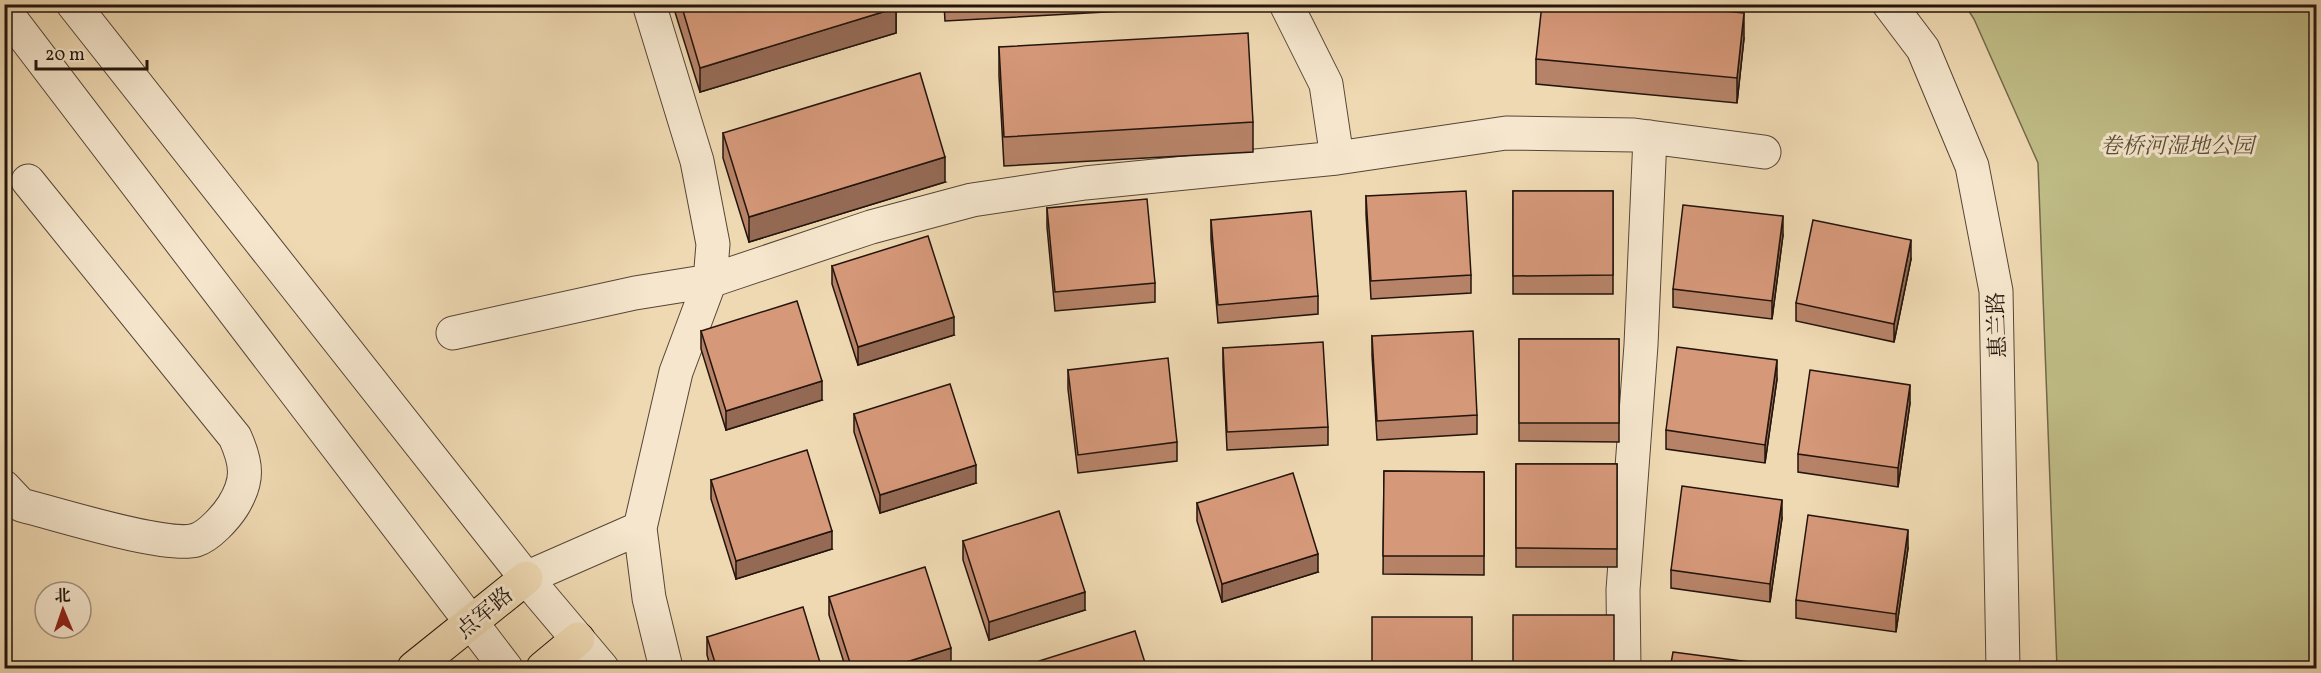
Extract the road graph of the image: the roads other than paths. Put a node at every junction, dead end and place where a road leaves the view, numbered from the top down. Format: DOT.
graph roads {
  1 [pos="73,4"];
  2 [pos="649,4"];
  3 [pos="1286,4"];
  4 [pos="1889,4"];
  5 [pos="4,10"];
  6 [pos="1650,137"];
  7 [pos="1764,152"];
  8 [pos="1337,158"];
  9 [pos="28,181"];
  10 [pos="710,281"];
  11 [pos="453,333"];
  12 [pos="4,488"];
  13 [pos="640,528"];
  14 [pos="526,578"];
  15 [pos="472,624"];
  16 [pos="578,639"];
  17 [pos="414,669"];
  18 [pos="506,669"];
  19 [pos="543,669"];
  20 [pos="602,669"];
  21 [pos="666,669"];
  22 [pos="1624,669"];
  23 [pos="2003,669"];
  1 -- 14 [label="street"];
  2 -- 10 [label="street"];
  3 -- 8 [label="street"];
  4 -- 23 [label="street, 惠兰路"];
  5 -- 15 [label="street"];
  6 -- 7 [label="street"];
  6 -- 8 [label="street"];
  6 -- 22 [label="street"];
  8 -- 10 [label="street"];
  9 -- 12 [label="street"];
  10 -- 11 [label="street"];
  10 -- 13 [label="street"];
  13 -- 14 [label="street"];
  13 -- 21 [label="street"];
  14 -- 15 [label="main road, 点军路"];
  14 -- 16 [label="street"];
  15 -- 17 [label="main road, 点军路"];
  15 -- 18 [label="street"];
  16 -- 19 [label="main road"];
  16 -- 20 [label="street"];
}
